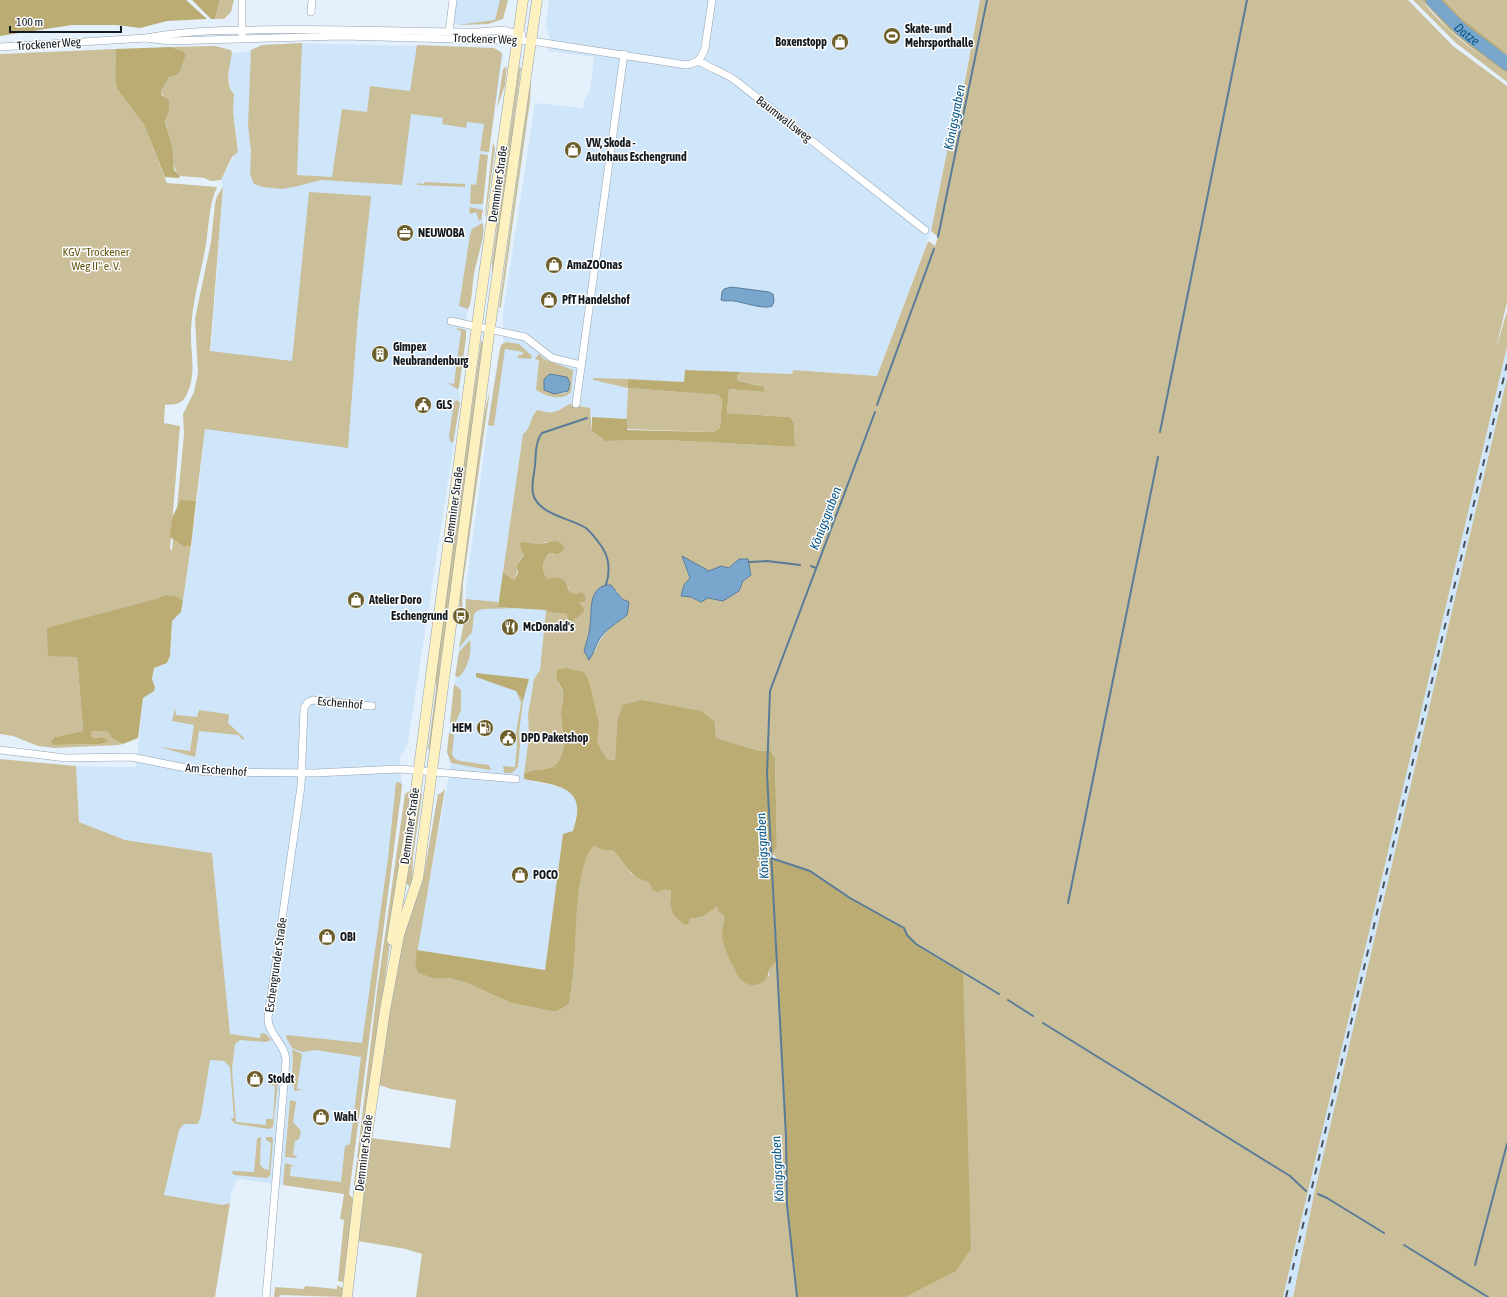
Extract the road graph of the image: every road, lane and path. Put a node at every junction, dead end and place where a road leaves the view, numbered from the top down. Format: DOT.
graph roads {
  1 [pos="242,0"];
  2 [pos="312,0"];
  3 [pos="453,0"];
  4 [pos="523,0"];
  5 [pos="537,0"];
  6 [pos="712,0"];
  7 [pos="311,12"];
  8 [pos="242,30"];
  9 [pos="449,32"];
  10 [pos="518,37"];
  11 [pos="146,38"];
  12 [pos="241,39"];
  13 [pos="532,41"];
  14 [pos="0,47"];
  15 [pos="624,54"];
  16 [pos="699,61"];
  17 [pos="925,230"];
  18 [pos="451,321"];
  19 [pos="477,326"];
  20 [pos="490,329"];
  21 [pos="581,365"];
  22 [pos="576,404"];
  23 [pos="372,706"];
  24 [pos="0,750"];
  25 [pos="418,771"];
  26 [pos="433,772"];
  27 [pos="302,773"];
  28 [pos="516,779"];
  29 [pos="384,1010"];
  30 [pos="266,1297"];
  31 [pos="348,1297"];
  1 -- 8 [label="street"];
  2 -- 7 [label="street"];
  3 -- 9 [label="street"];
  4 -- 10 [label="main road, Demminer Straße"];
  5 -- 13 [label="main road, Demminer Straße"];
  6 -- 16 [label="street"];
  8 -- 9 [label="street, Trockener Weg"];
  8 -- 11 [label="street, Trockener Weg"];
  8 -- 12 [label="street"];
  9 -- 10 [label="street, Trockener Weg"];
  10 -- 12 [label="street, Trockener Weg"];
  10 -- 13 [label="street, Trockener Weg"];
  10 -- 19 [label="main road, Demminer Straße"];
  11 -- 12 [label="street, Trockener Weg"];
  11 -- 14 [label="street, Trockener Weg"];
  13 -- 15 [label="street"];
  13 -- 20 [label="main road, Demminer Straße"];
  15 -- 16 [label="street"];
  15 -- 21 [label="street"];
  16 -- 17 [label="street, Baumwallsweg"];
  18 -- 19 [label="street"];
  19 -- 20 [label="street"];
  19 -- 25 [label="main road, Demminer Straße"];
  20 -- 21 [label="street"];
  20 -- 26 [label="main road, Demminer Straße"];
  21 -- 22 [label="street"];
  23 -- 27 [label="street, Eschenhof"];
  24 -- 27 [label="street, Am Eschenhof"];
  25 -- 26 [label="street, Am Eschenhof"];
  25 -- 27 [label="street, Am Eschenhof"];
  25 -- 29 [label="main road, Demminer Straße"];
  26 -- 28 [label="street"];
  26 -- 29 [label="main road, Demminer Straße"];
  27 -- 30 [label="street, Eschengrunder Straße"];
  29 -- 31 [label="main road, Demminer Straße"];
}
